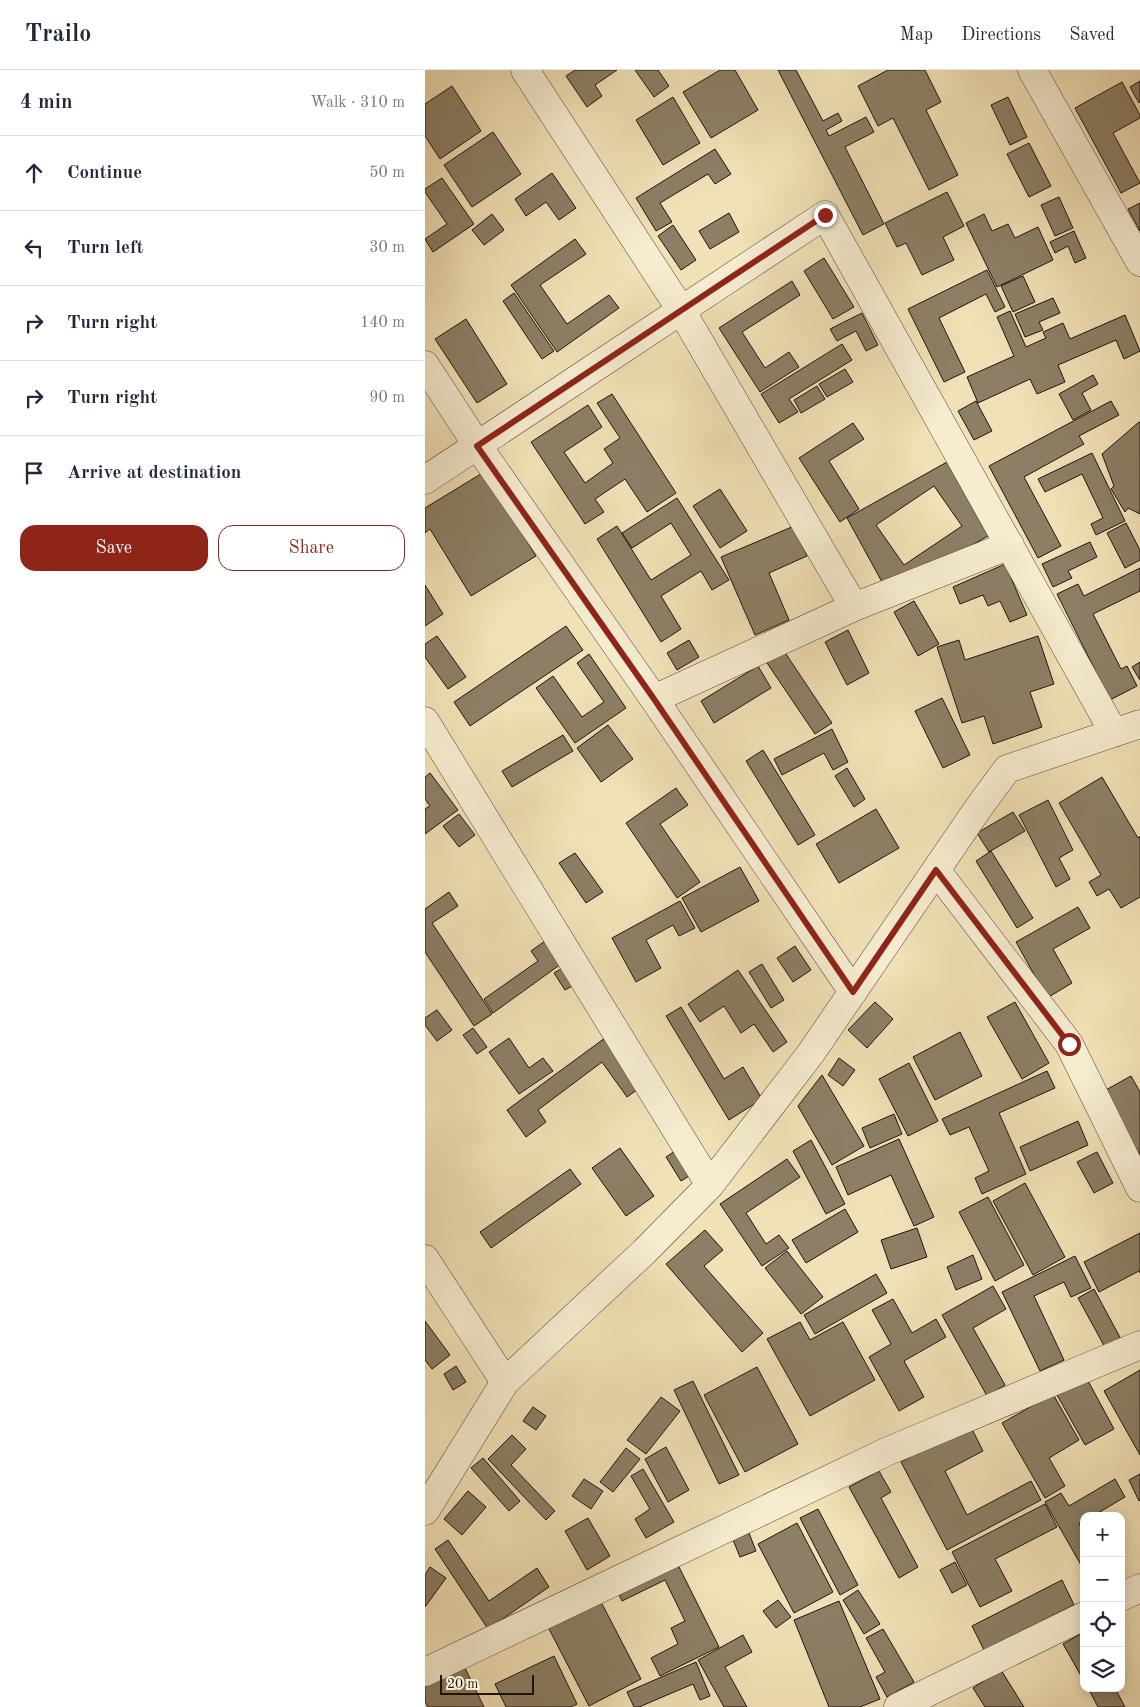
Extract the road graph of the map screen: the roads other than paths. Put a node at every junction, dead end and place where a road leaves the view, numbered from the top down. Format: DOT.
graph roads {
  1 [pos="525,70"];
  2 [pos="1032,70"];
  3 [pos="1140,262"];
  4 [pos="681,310"];
  5 [pos="425,365"];
  6 [pos="477,446"];
  7 [pos="425,480"];
  8 [pos="1010,546"];
  9 [pos="854,607"];
  10 [pos="654,699"];
  11 [pos="425,721"];
  12 [pos="1140,724"];
  13 [pos="1114,732"];
  14 [pos="936,870"];
  15 [pos="853,992"];
  16 [pos="710,1185"];
  17 [pos="1140,1188"];
  18 [pos="425,1260"];
  19 [pos="1140,1345"];
  20 [pos="505,1382"];
  21 [pos="425,1511"];
  22 [pos="1140,1588"];
  23 [pos="1125,1596"];
  24 [pos="1080,1618"];
  25 [pos="425,1672"];
  26 [pos="898,1707"];
  1 -- 4 [label="street"];
  2 -- 3 [label="street"];
  4 -- 6 [label="street"];
  4 -- 8 [label="street"];
  4 -- 9 [label="street"];
  5 -- 6 [label="street"];
  6 -- 7 [label="street"];
  6 -- 10 [label="street"];
  8 -- 9 [label="street"];
  8 -- 13 [label="street"];
  9 -- 10 [label="street"];
  10 -- 15 [label="street"];
  11 -- 16 [label="street"];
  12 -- 13 [label="street"];
  13 -- 14 [label="street"];
  14 -- 15 [label="street"];
  14 -- 17 [label="street"];
  15 -- 16 [label="street"];
  16 -- 20 [label="street"];
  18 -- 20 [label="street"];
  19 -- 25 [label="street"];
  20 -- 21 [label="street"];
  22 -- 23 [label="street"];
  24 -- 26 [label="street"];
}
